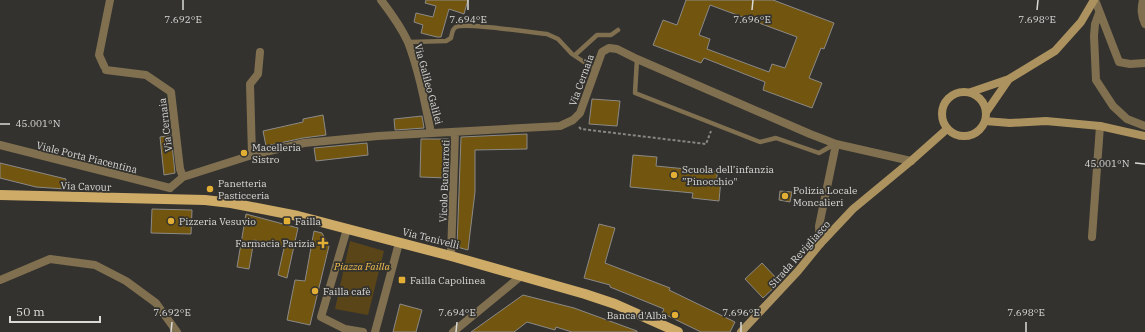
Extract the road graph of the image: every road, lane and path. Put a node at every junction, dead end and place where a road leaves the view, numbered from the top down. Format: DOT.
graph roads {
  1 [pos="110,0"];
  2 [pos="381,0"];
  3 [pos="1094,0"];
  4 [pos="1142,0"];
  5 [pos="1099,13"];
  6 [pos="1145,24"];
  7 [pos="618,30"];
  8 [pos="409,42"];
  9 [pos="260,52"];
  10 [pos="575,55"];
  11 [pos="637,59"];
  12 [pos="1145,63"];
  13 [pos="596,70"];
  14 [pos="1009,79"];
  15 [pos="971,92"];
  16 [pos="987,111"];
  17 [pos="573,120"];
  18 [pos="985,121"];
  19 [pos="714,124"];
  20 [pos="1100,126"];
  21 [pos="1145,126"];
  22 [pos="947,129"];
  23 [pos="455,132"];
  24 [pos="431,133"];
  25 [pos="1145,136"];
  26 [pos="836,144"];
  27 [pos="0,145"];
  28 [pos="252,155"];
  29 [pos="911,161"];
  30 [pos="183,177"];
  31 [pos="170,188"];
  32 [pos="0,195"];
  33 [pos="170,200"];
  34 [pos="347,229"];
  35 [pos="1092,237"];
  36 [pos="399,243"];
  37 [pos="820,244"];
  38 [pos="451,256"];
  39 [pos="522,276"];
  40 [pos="0,280"];
  41 [pos="344,330"];
  42 [pos="178,332"];
  43 [pos="363,332"];
  44 [pos="375,332"];
  45 [pos="453,332"];
  46 [pos="678,332"];
  47 [pos="741,332"];
  1 -- 30 [label="street, Via Cernaia"];
  2 -- 8 [label="street, Via Galileo Galilei"];
  3 -- 5 [label="street"];
  3 -- 14 [label="street"];
  4 -- 6 [label="street"];
  5 -- 12 [label="street"];
  5 -- 21 [label="street"];
  7 -- 10 [label="lane"];
  8 -- 10 [label="lane"];
  8 -- 24 [label="street, Via Galileo Galilei"];
  9 -- 28 [label="street"];
  10 -- 13 [label="lane"];
  11 -- 13 [label="street, Via Cernaia"];
  11 -- 19 [label="lane"];
  11 -- 26 [label="street, Via Cernaia"];
  13 -- 17 [label="street, Via Cernaia"];
  14 -- 15 [label="street"];
  14 -- 16 [label="street"];
  15 -- 16 [label="street"];
  15 -- 22 [label="street"];
  16 -- 18 [label="street"];
  17 -- 19 [label="path"];
  17 -- 23 [label="street, Via Cernaia"];
  18 -- 20 [label="street"];
  18 -- 22 [label="street"];
  19 -- 26 [label="lane"];
  20 -- 25 [label="street"];
  20 -- 35 [label="street"];
  22 -- 29 [label="street, Strada Revigliasco"];
  23 -- 24 [label="street, Via Cernaia"];
  23 -- 38 [label="street, Vicolo Buonarroti"];
  24 -- 28 [label="street, Via Cernaia"];
  26 -- 29 [label="street, Via Cernaia"];
  26 -- 37 [label="street"];
  27 -- 31 [label="street, Viale Porta Piacentina"];
  28 -- 30 [label="street, Via Cernaia"];
  29 -- 37 [label="street, Strada Revigliasco"];
  30 -- 31 [label="street, Via Cernaia"];
  31 -- 33 [label="street"];
  32 -- 33 [label="main road, Via Cavour"];
  33 -- 34 [label="main road, Via Tenivelli"];
  34 -- 36 [label="main road, Via Tenivelli"];
  34 -- 41 [label="street"];
  36 -- 38 [label="main road, Via Tenivelli"];
  36 -- 44 [label="street"];
  37 -- 47 [label="street, Strada Revigliasco"];
  38 -- 39 [label="main road, Via Tenivelli"];
  39 -- 45 [label="street"];
  39 -- 46 [label="main road, Via Tenivelli"];
  40 -- 42 [label="street"];
  41 -- 43 [label="street"];
}
